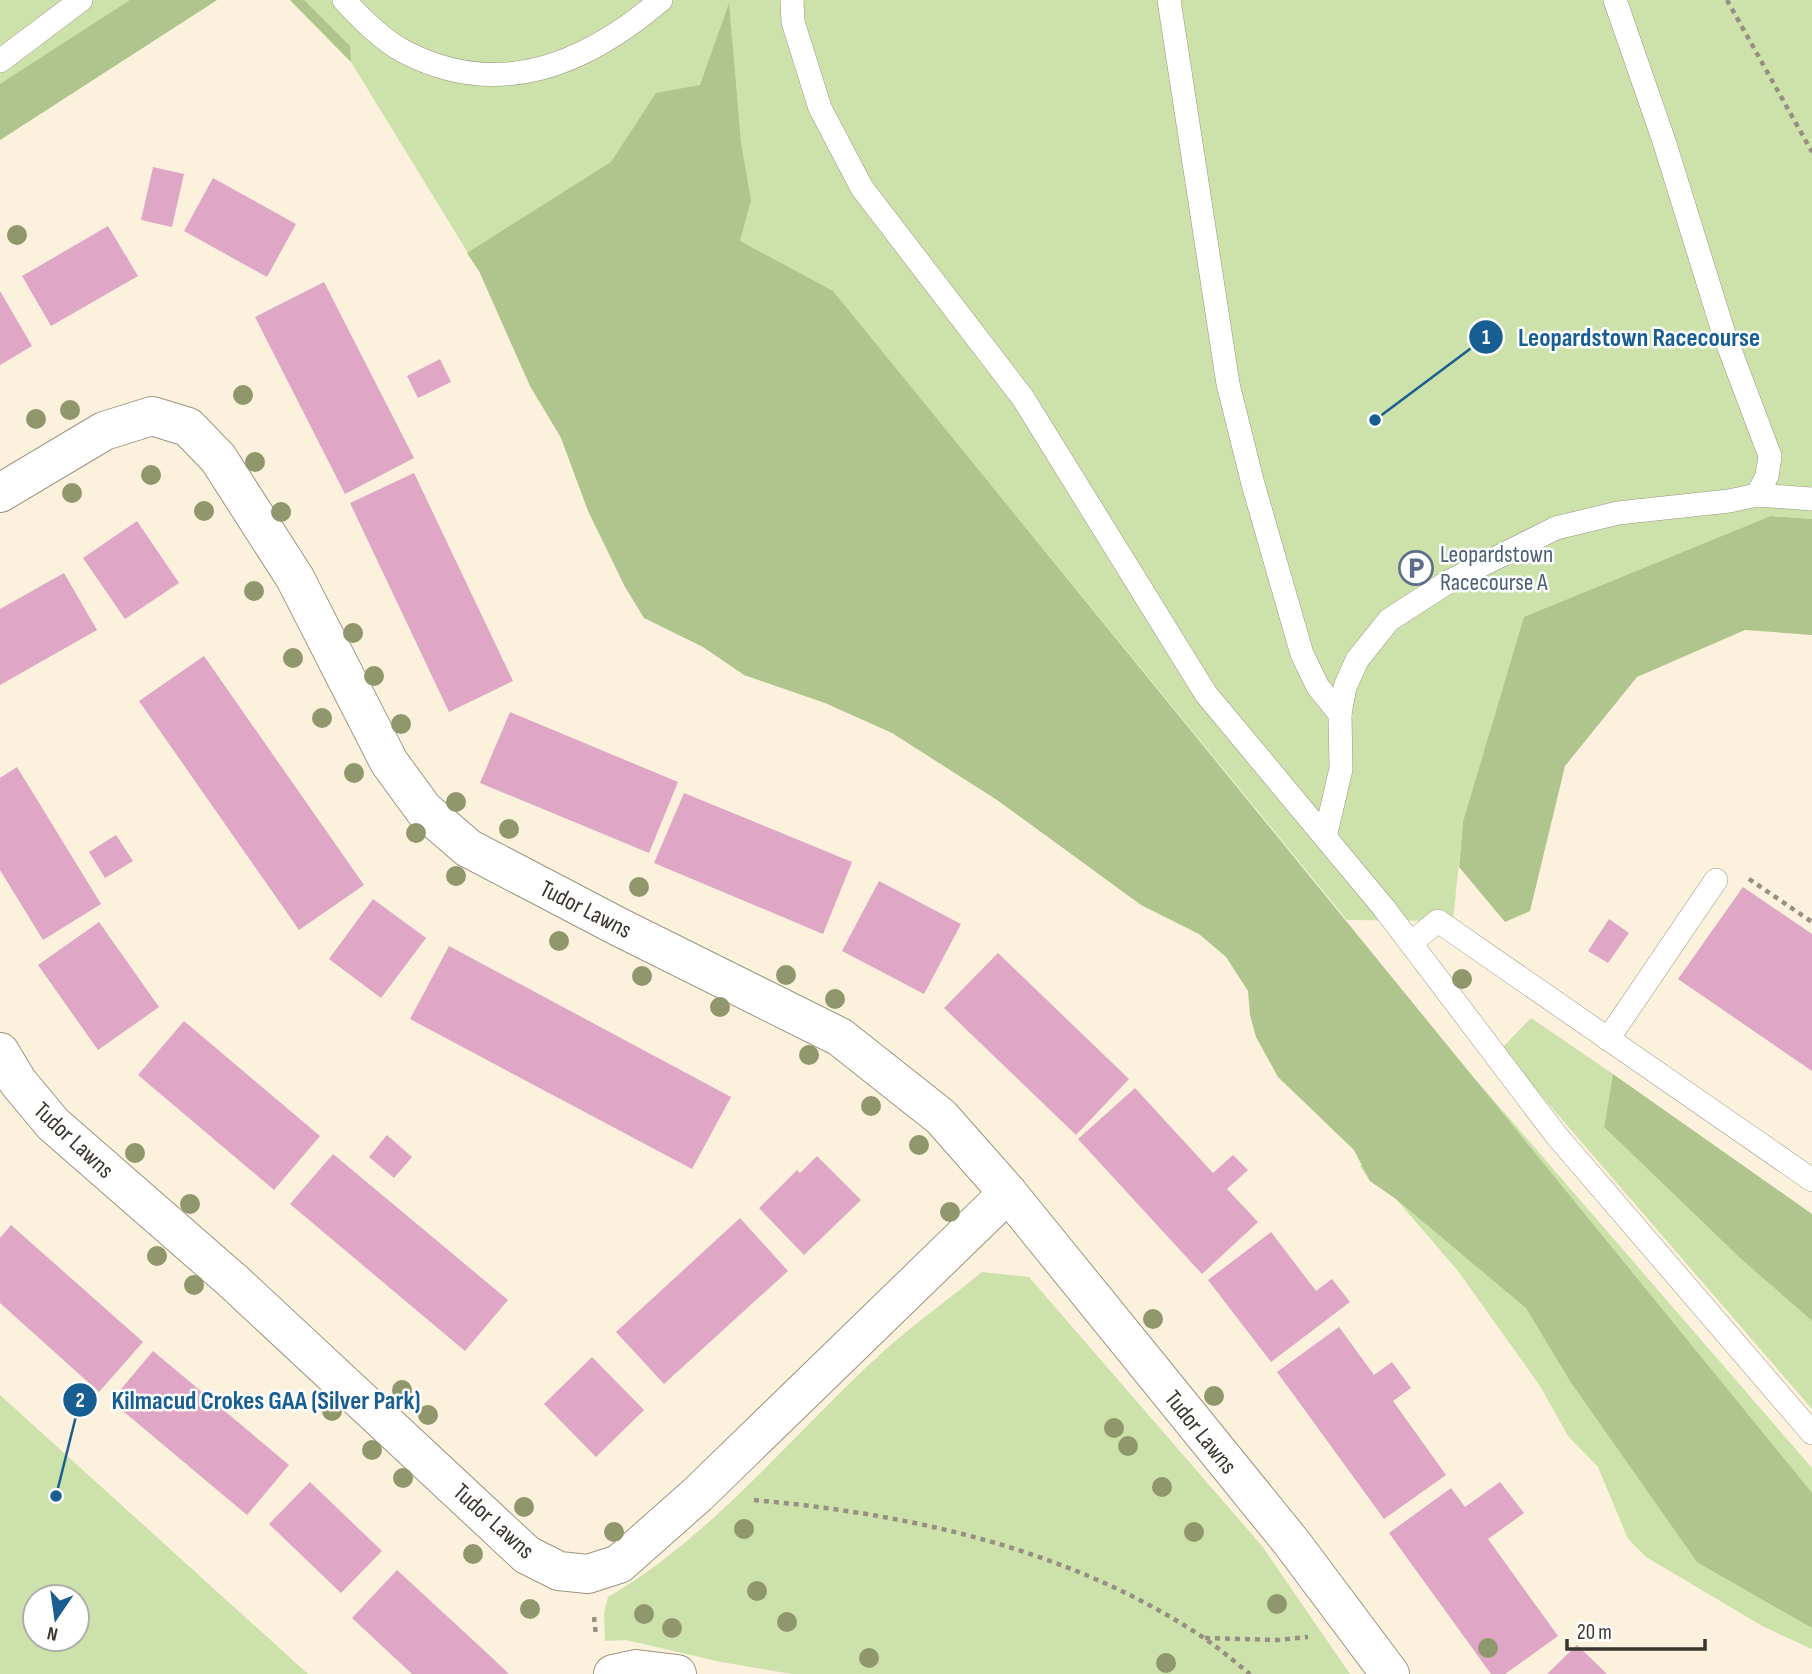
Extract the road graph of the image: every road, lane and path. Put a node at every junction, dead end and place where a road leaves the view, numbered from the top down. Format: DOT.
graph roads {
  1 [pos="81,0"];
  2 [pos="344,0"];
  3 [pos="661,0"];
  4 [pos="792,0"];
  5 [pos="1169,0"];
  6 [pos="1615,0"];
  7 [pos="1727,0"];
  8 [pos="0,61"];
  9 [pos="1812,152"];
  10 [pos="0,493"];
  11 [pos="1757,495"];
  12 [pos="1812,499"];
  13 [pos="1340,714"];
  14 [pos="1325,837"];
  15 [pos="1716,880"];
  16 [pos="1812,922"];
  17 [pos="1411,943"];
  18 [pos="1608,1039"];
  19 [pos="0,1052"];
  20 [pos="1812,1180"];
  21 [pos="1008,1193"];
  22 [pos="1812,1433"];
  23 [pos="697,1495"];
  24 [pos="588,1574"];
  25 [pos="1357,1632"];
  26 [pos="1205,1638"];
  27 [pos="605,1662"];
  28 [pos="677,1674"];
  29 [pos="1250,1674"];
  30 [pos="1390,1674"];
  1 -- 8 [label="lane"];
  2 -- 3 [label="lane"];
  4 -- 14 [label="lane"];
  5 -- 13 [label="lane"];
  6 -- 11 [label="lane"];
  7 -- 9 [label="path"];
  10 -- 21 [label="street, Tudor Lawns"];
  11 -- 12 [label="lane"];
  11 -- 13 [label="lane"];
  13 -- 14 [label="lane"];
  14 -- 17 [label="lane"];
  15 -- 16 [label="path"];
  15 -- 18 [label="lane"];
  17 -- 18 [label="lane"];
  17 -- 22 [label="lane"];
  18 -- 20 [label="lane"];
  19 -- 24 [label="street, Tudor Lawns"];
  21 -- 23 [label="street, Tudor Lawns"];
  21 -- 25 [label="street, Tudor Lawns"];
  23 -- 24 [label="street, Tudor Lawns"];
  23 -- 26 [label="path"];
  24 -- 27 [label="path"];
  25 -- 26 [label="path"];
  25 -- 30 [label="street, Tudor Lawns"];
  26 -- 29 [label="path"];
  27 -- 28 [label="street"];
}
